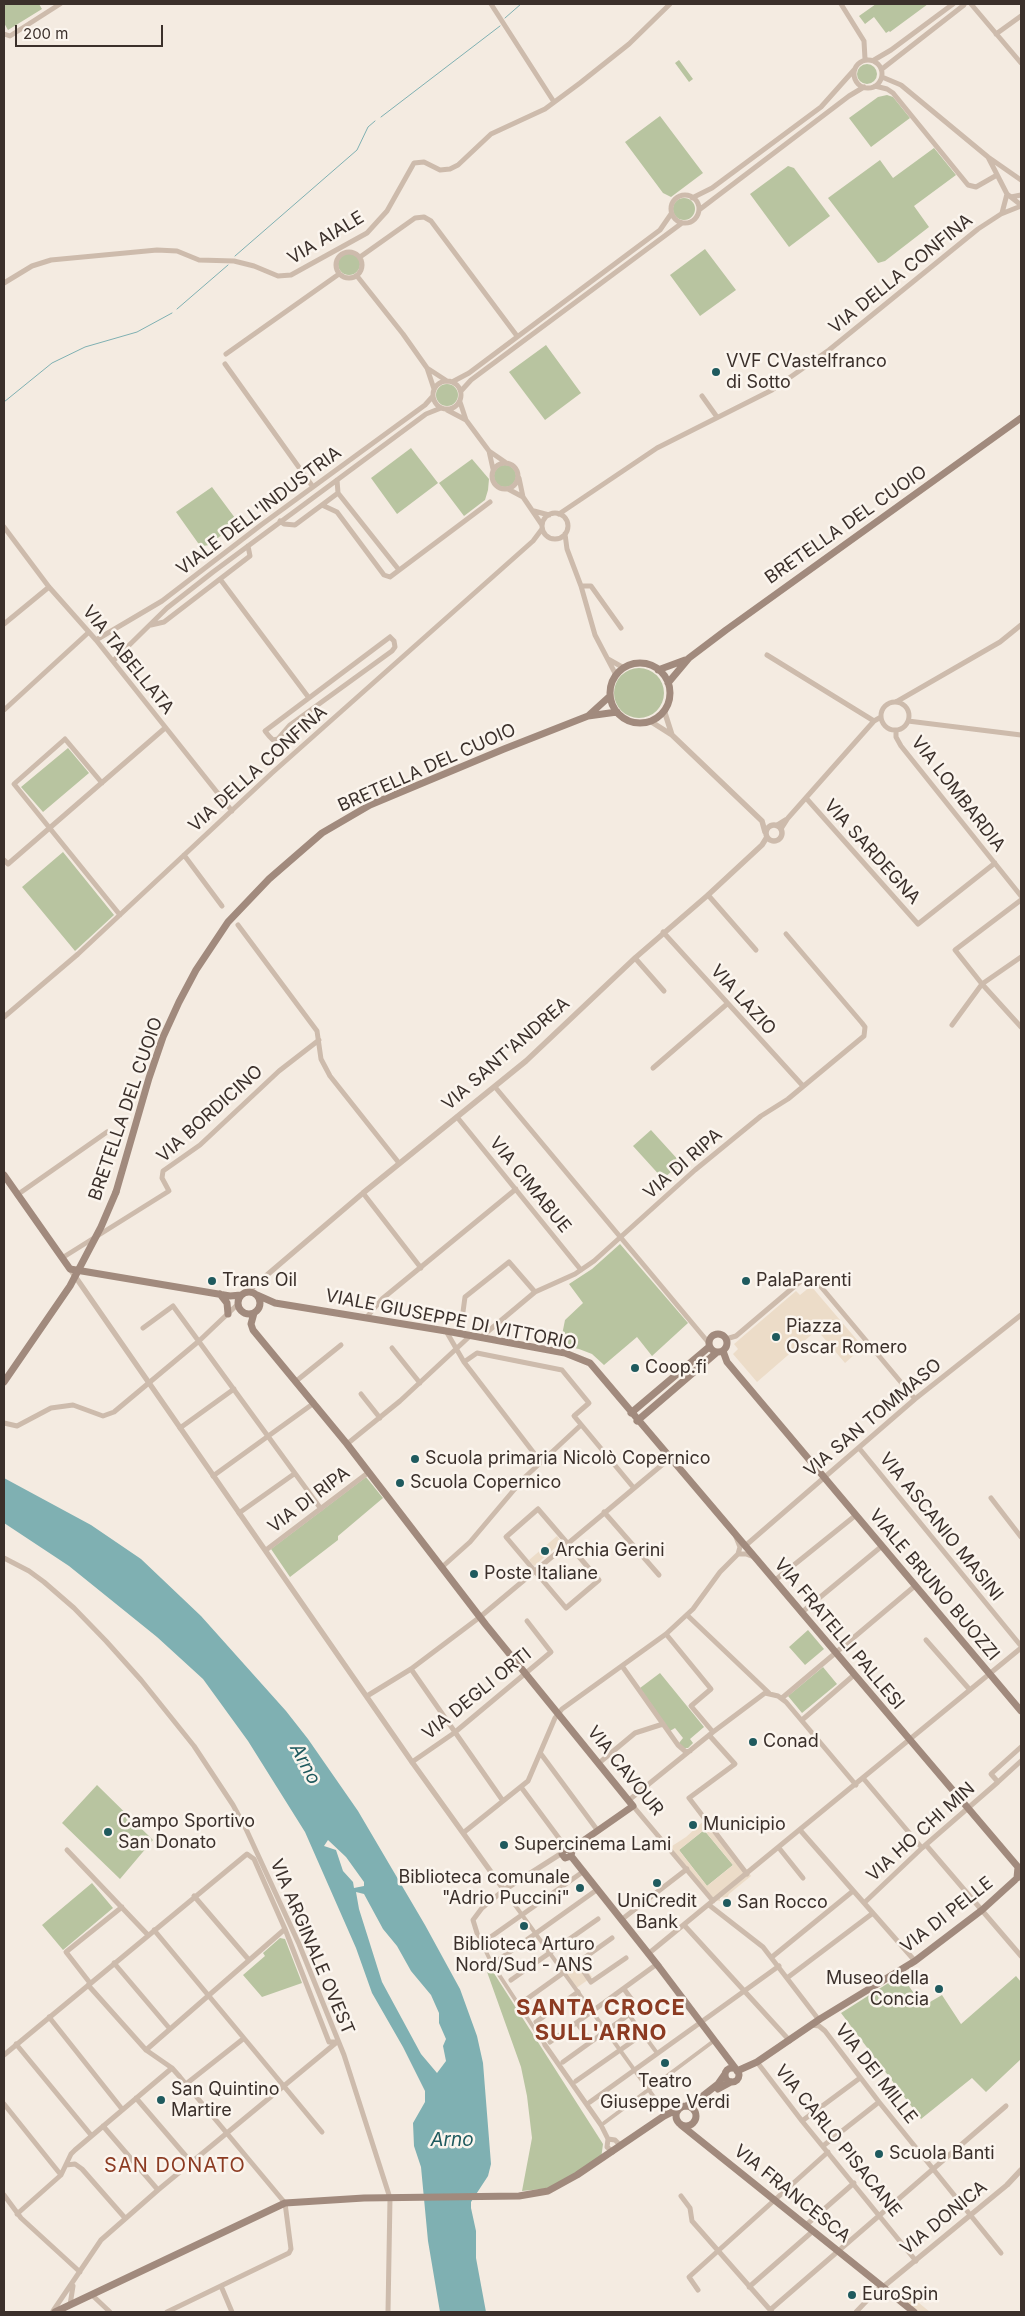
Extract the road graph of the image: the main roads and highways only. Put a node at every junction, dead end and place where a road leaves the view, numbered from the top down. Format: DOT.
graph roads {
  1 [pos="1021,418"];
  2 [pos="690,658"];
  3 [pos="658,670"];
  4 [pos="668,683"];
  5 [pos="610,696"];
  6 [pos="617,712"];
  7 [pos="588,716"];
  8 [pos="4,1175"];
  9 [pos="220,1294"];
  10 [pos="257,1295"];
  11 [pos="241,1301"];
  12 [pos="275,1304"];
  13 [pos="257,1310"];
  14 [pos="230,1312"];
  15 [pos="709,1342"];
  16 [pos="719,1352"];
  17 [pos="4,1382"];
  18 [pos="630,1413"];
  19 [pos="637,1421"];
  20 [pos="745,1546"];
  21 [pos="1021,1712"];
  22 [pos="1018,1878"];
  23 [pos="737,2070"];
  24 [pos="725,2074"];
  25 [pos="730,2082"];
  26 [pos="683,2107"];
  27 [pos="667,2115"];
  28 [pos="696,2115"];
  29 [pos="679,2124"];
  30 [pos="66,2308"];
  31 [pos="54,2312"];
  32 [pos="914,2312"];
  1 -- 2 [label="main road, BRETELLA DEL CUOIO"];
  2 -- 3 [label="main road, BRETELLA DEL CUOIO"];
  2 -- 4 [label="main road, BRETELLA DEL CUOIO"];
  3 -- 4 [label="main road"];
  3 -- 5 [label="main road"];
  4 -- 6 [label="main road"];
  5 -- 6 [label="main road"];
  5 -- 7 [label="main road, BRETELLA DEL CUOIO"];
  6 -- 7 [label="main road, BRETELLA DEL CUOIO"];
  7 -- 17 [label="main road, BRETELLA DEL CUOIO, bridge"];
  8 -- 9 [label="main road"];
  9 -- 11 [label="main road"];
  9 -- 14 [label="main road"];
  10 -- 11 [label="main road, VIALE GIUSEPPE DI VITTORIO"];
  10 -- 12 [label="main road, VIALE GIUSEPPE DI VITTORIO"];
  10 -- 13 [label="main road, VIA CAVOUR"];
  11 -- 13 [label="main road"];
  12 -- 13 [label="main road, VIALE GIUSEPPE DI VITTORIO"];
  12 -- 18 [label="main road, VIALE GIUSEPPE DI VITTORIO"];
  13 -- 23 [label="main road, VIA CAVOUR"];
  15 -- 16 [label="main road, VIALE BRUNO BUOZZI"];
  15 -- 16 [label="main road"];
  15 -- 18 [label="main road"];
  16 -- 19 [label="main road"];
  16 -- 21 [label="main road, VIALE BRUNO BUOZZI"];
  18 -- 19 [label="main road, VIALE GIUSEPPE DI VITTORIO"];
  19 -- 20 [label="main road, VIALE GIUSEPPE DI VITTORIO"];
  20 -- 22 [label="main road, VIA FRATELLI PALLESI"];
  22 -- 23 [label="main road, VIA DI PELLE"];
  23 -- 24 [label="main road"];
  23 -- 25 [label="main road"];
  24 -- 25 [label="main road"];
  24 -- 26 [label="main road"];
  25 -- 28 [label="main road"];
  26 -- 27 [label="main road"];
  26 -- 28 [label="main road"];
  26 -- 29 [label="main road"];
  27 -- 29 [label="main road, VIA FRANCESCA"];
  27 -- 30 [label="main road"];
  28 -- 29 [label="main road"];
  29 -- 32 [label="main road, VIA FRANCESCA"];
  30 -- 31 [label="main road"];
}
